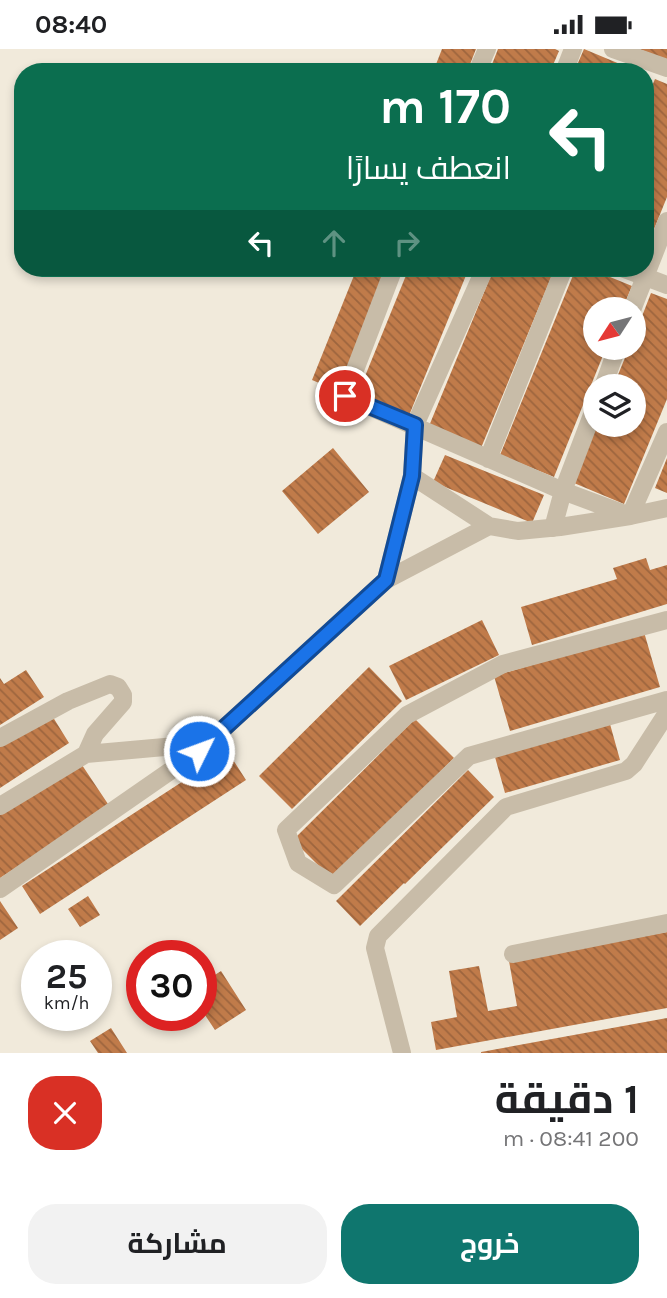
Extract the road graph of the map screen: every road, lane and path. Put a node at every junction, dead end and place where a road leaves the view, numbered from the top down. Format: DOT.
graph roads {
  1 [pos="613,49"];
  2 [pos="645,63"];
  3 [pos="667,221"];
  4 [pos="654,252"];
  5 [pos="391,277"];
  6 [pos="481,277"];
  7 [pos="560,277"];
  8 [pos="644,277"];
  9 [pos="647,277"];
  10 [pos="667,285"];
  11 [pos="637,297"];
  12 [pos="415,425"];
  13 [pos="667,432"];
  14 [pos="584,437"];
  15 [pos="488,459"];
  16 [pos="412,476"];
  17 [pos="563,491"];
  18 [pos="667,508"];
  19 [pos="630,516"];
  20 [pos="489,526"];
  21 [pos="553,528"];
  22 [pos="386,580"];
  23 [pos="666,626"];
  24 [pos="667,700"];
  25 [pos="667,713"];
  26 [pos="0,738"];
  27 [pos="199,751"];
  28 [pos="86,754"];
  29 [pos="0,806"];
  30 [pos="0,889"];
  31 [pos="667,923"];
  32 [pos="513,954"];
  33 [pos="402,1053"];
  1 -- 2 [label="street"];
  3 -- 4 [label="street"];
  5 -- 12 [label="street"];
  6 -- 12 [label="street"];
  7 -- 15 [label="street"];
  8 -- 11 [label="street"];
  9 -- 10 [label="street"];
  12 -- 15 [label="street"];
  12 -- 16 [label="street"];
  13 -- 19 [label="street"];
  14 -- 17 [label="street"];
  15 -- 17 [label="street"];
  16 -- 20 [label="street"];
  16 -- 22 [label="street"];
  17 -- 19 [label="street"];
  17 -- 21 [label="street"];
  18 -- 19 [label="street"];
  19 -- 21 [label="street"];
  20 -- 21 [label="street"];
  20 -- 22 [label="street"];
  22 -- 27 [label="street"];
  23 -- 24 [label="street"];
  25 -- 33 [label="street"];
  26 -- 28 [label="street"];
  27 -- 28 [label="street"];
  27 -- 30 [label="street"];
  28 -- 29 [label="street"];
  31 -- 32 [label="street"];
}
